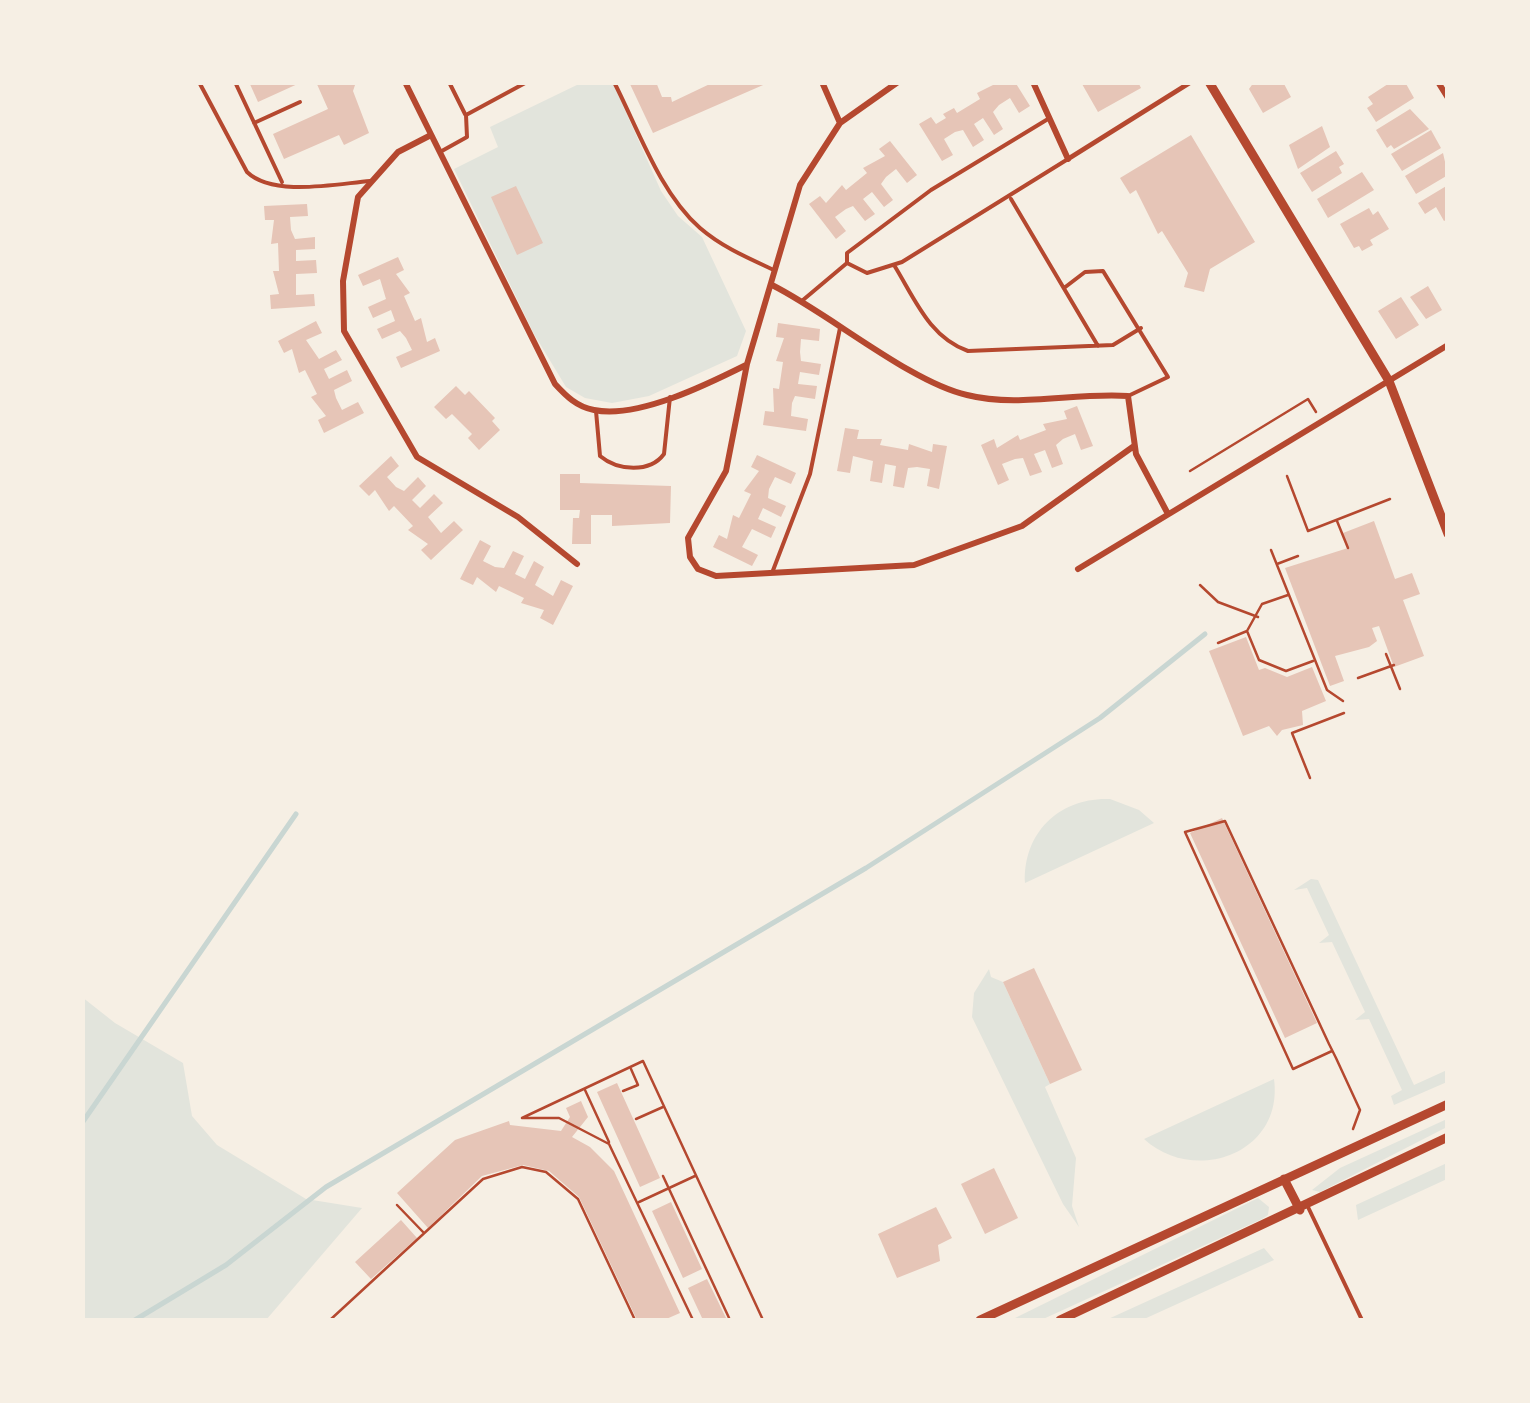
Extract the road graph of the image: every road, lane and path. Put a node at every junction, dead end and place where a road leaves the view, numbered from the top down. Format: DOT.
graph roads {
  1 [pos="199,82"];
  2 [pos="235,82"];
  3 [pos="406,82"];
  4 [pos="449,82"];
  5 [pos="527,82"];
  6 [pos="614,82"];
  7 [pos="822,82"];
  8 [pos="898,82"];
  9 [pos="1032,82"];
  10 [pos="1191,82"];
  11 [pos="1210,82"];
  12 [pos="1438,82"];
  13 [pos="1448,98"];
  14 [pos="300,102"];
  15 [pos="466,115"];
  16 [pos="1052,117"];
  17 [pos="254,123"];
  18 [pos="840,123"];
  19 [pos="431,135"];
  20 [pos="440,152"];
  21 [pos="1068,159"];
  22 [pos="370,181"];
  23 [pos="282,184"];
  24 [pos="1010,197"];
  25 [pos="847,263"];
  26 [pos="894,266"];
  27 [pos="776,271"];
  28 [pos="772,285"];
  29 [pos="1064,288"];
  30 [pos="803,300"];
  31 [pos="841,324"];
  32 [pos="1141,328"];
  33 [pos="1448,345"];
  34 [pos="1098,346"];
  35 [pos="747,364"];
  36 [pos="1389,381"];
  37 [pos="1128,396"];
  38 [pos="670,397"];
  39 [pos="596,411"];
  40 [pos="1322,422"];
  41 [pos="1134,446"];
  42 [pos="1190,472"];
  43 [pos="1287,476"];
  44 [pos="1390,499"];
  45 [pos="1168,514"];
  46 [pos="1337,520"];
  47 [pos="1448,534"];
  48 [pos="1348,548"];
  49 [pos="1271,550"];
  50 [pos="1298,556"];
  51 [pos="577,564"];
  52 [pos="1277,564"];
  53 [pos="1078,569"];
  54 [pos="772,573"];
  55 [pos="1200,585"];
  56 [pos="1289,594"];
  57 [pos="1257,616"];
  58 [pos="1247,632"];
  59 [pos="1218,643"];
  60 [pos="1386,654"];
  61 [pos="1315,660"];
  62 [pos="1392,665"];
  63 [pos="1358,678"];
  64 [pos="1400,689"];
  65 [pos="1343,701"];
  66 [pos="1344,713"];
  67 [pos="1310,778"];
  68 [pos="1332,1051"];
  69 [pos="630,1067"];
  70 [pos="584,1089"];
  71 [pos="623,1091"];
  72 [pos="1448,1104"];
  73 [pos="664,1106"];
  74 [pos="636,1120"];
  75 [pos="1353,1129"];
  76 [pos="1448,1137"];
  77 [pos="609,1144"];
  78 [pos="663,1176"];
  79 [pos="696,1176"];
  80 [pos="1284,1180"];
  81 [pos="669,1189"];
  82 [pos="638,1202"];
  83 [pos="397,1205"];
  84 [pos="1304,1208"];
  85 [pos="424,1233"];
  86 [pos="330,1320"];
  87 [pos="634,1320"];
  88 [pos="693,1320"];
  89 [pos="730,1320"];
  90 [pos="764,1320"];
  91 [pos="980,1320"];
  92 [pos="1060,1320"];
  93 [pos="1362,1320"];
  1 -- 23 [label="lane"];
  2 -- 17 [label="lane"];
  3 -- 19 [label="street"];
  4 -- 15 [label="lane"];
  5 -- 15 [label="lane"];
  6 -- 27 [label="lane"];
  7 -- 18 [label="street"];
  8 -- 18 [label="street"];
  9 -- 16 [label="street"];
  10 -- 21 [label="street"];
  11 -- 36 [label="main road"];
  12 -- 13 [label="street"];
  14 -- 17 [label="lane"];
  15 -- 20 [label="lane"];
  16 -- 21 [label="street"];
  16 -- 25 [label="lane"];
  17 -- 23 [label="lane"];
  18 -- 27 [label="street"];
  19 -- 20 [label="street"];
  19 -- 22 [label="street"];
  20 -- 39 [label="street"];
  21 -- 24 [label="lane"];
  22 -- 23 [label="lane"];
  22 -- 51 [label="street"];
  24 -- 26 [label="lane"];
  24 -- 29 [label="lane"];
  25 -- 26 [label="lane"];
  25 -- 30 [label="lane"];
  26 -- 34 [label="lane"];
  27 -- 28 [label="street"];
  28 -- 30 [label="street"];
  28 -- 35 [label="street"];
  29 -- 32 [label="lane"];
  29 -- 34 [label="lane"];
  30 -- 31 [label="street"];
  31 -- 37 [label="street"];
  31 -- 54 [label="lane"];
  32 -- 34 [label="lane"];
  32 -- 37 [label="lane"];
  33 -- 36 [label="street"];
  35 -- 38 [label="street"];
  35 -- 54 [label="street"];
  36 -- 40 [label="street"];
  36 -- 47 [label="main road"];
  37 -- 41 [label="street"];
  38 -- 39 [label="street"];
  38 -- 39 [label="lane"];
  40 -- 42 [label="path"];
  40 -- 45 [label="street"];
  41 -- 45 [label="street"];
  41 -- 54 [label="street"];
  43 -- 46 [label="path"];
  44 -- 46 [label="path"];
  45 -- 53 [label="street"];
  46 -- 48 [label="path"];
  49 -- 52 [label="path"];
  50 -- 52 [label="path"];
  52 -- 56 [label="path"];
  55 -- 57 [label="path"];
  56 -- 57 [label="path"];
  56 -- 61 [label="path"];
  57 -- 58 [label="path"];
  58 -- 59 [label="path"];
  58 -- 61 [label="path"];
  60 -- 62 [label="path"];
  61 -- 65 [label="path"];
  62 -- 63 [label="path"];
  62 -- 64 [label="path"];
  66 -- 67 [label="path"];
  68 -- 68 [label="path"];
  68 -- 75 [label="path"];
  69 -- 70 [label="path"];
  69 -- 71 [label="path"];
  69 -- 73 [label="path"];
  70 -- 77 [label="path"];
  70 -- 77 [label="path"];
  72 -- 80 [label="main road"];
  73 -- 74 [label="path"];
  73 -- 79 [label="path"];
  76 -- 84 [label="main road"];
  77 -- 82 [label="path"];
  78 -- 81 [label="path"];
  79 -- 81 [label="path"];
  79 -- 90 [label="path"];
  80 -- 84 [label="main road"];
  80 -- 91 [label="main road"];
  81 -- 82 [label="path"];
  81 -- 89 [label="path"];
  82 -- 88 [label="path"];
  83 -- 85 [label="path"];
  84 -- 92 [label="main road"];
  84 -- 93 [label="lane"];
  85 -- 86 [label="path"];
  85 -- 87 [label="path"];
}
